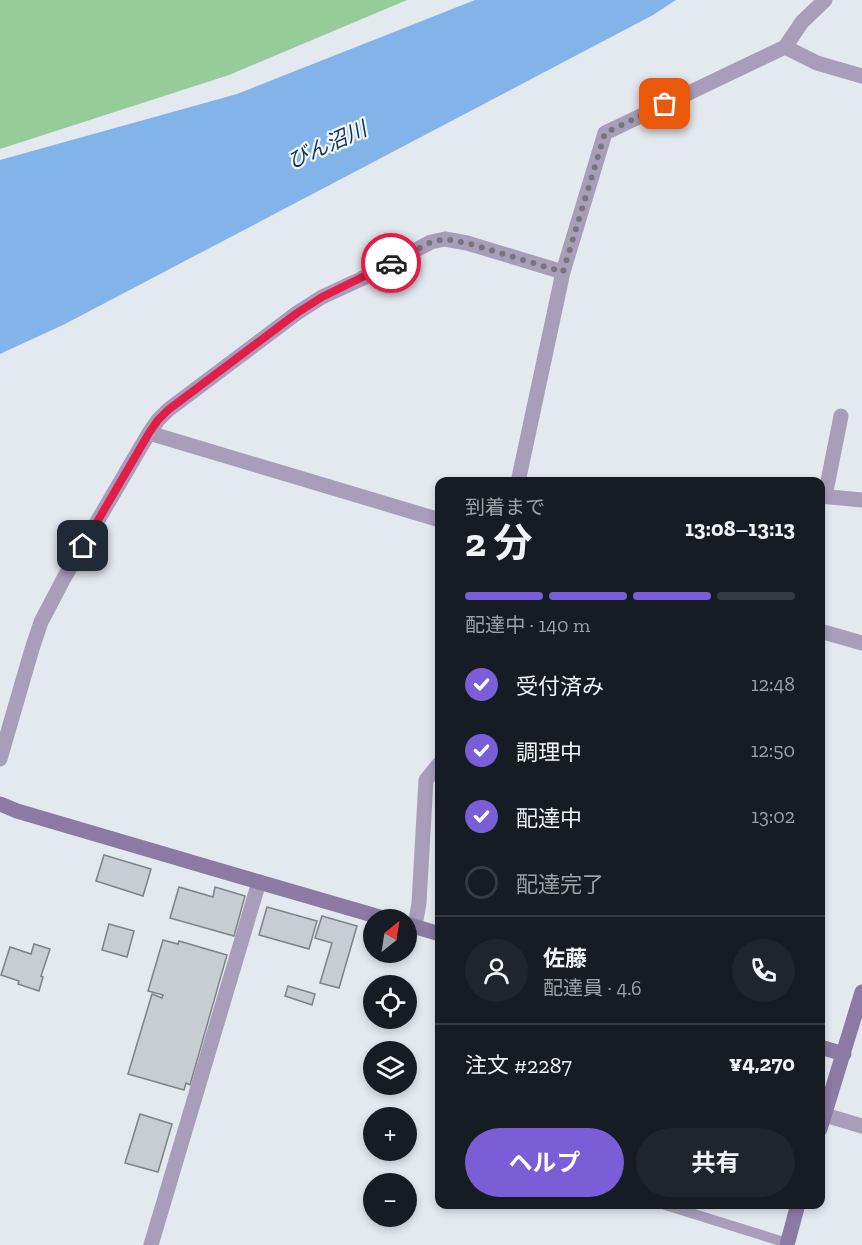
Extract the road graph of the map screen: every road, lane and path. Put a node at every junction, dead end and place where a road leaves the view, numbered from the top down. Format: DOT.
graph roads {
  1 [pos="825,0"];
  2 [pos="785,48"];
  3 [pos="862,76"];
  4 [pos="563,272"];
  5 [pos="841,416"];
  6 [pos="149,433"];
  7 [pos="519,477"];
  8 [pos="825,487"];
  9 [pos="825,496"];
  10 [pos="862,500"];
  11 [pos="435,519"];
  12 [pos="825,633"];
  13 [pos="862,644"];
  14 [pos="0,759"];
  15 [pos="435,769"];
  16 [pos="0,804"];
  17 [pos="259,882"];
  18 [pos="417,909"];
  19 [pos="363,912"];
  20 [pos="417,927"];
  21 [pos="435,932"];
  22 [pos="862,992"];
  23 [pos="825,1048"];
  24 [pos="844,1054"];
  25 [pos="825,1116"];
  26 [pos="825,1122"];
  27 [pos="862,1126"];
  28 [pos="678,1209"];
  29 [pos="797,1209"];
  30 [pos="787,1244"];
  31 [pos="151,1245"];
  1 -- 2 [label="street"];
  2 -- 3 [label="street"];
  2 -- 4 [label="street"];
  4 -- 6 [label="street"];
  4 -- 7 [label="street"];
  5 -- 8 [label="street"];
  6 -- 11 [label="street"];
  6 -- 14 [label="street"];
  9 -- 10 [label="street"];
  12 -- 13 [label="street"];
  15 -- 18 [label="street"];
  16 -- 17 [label="street"];
  17 -- 19 [label="street"];
  17 -- 31 [label="street"];
  20 -- 21 [label="street"];
  22 -- 24 [label="street"];
  23 -- 24 [label="street"];
  24 -- 25 [label="street"];
  26 -- 27 [label="street"];
  28 -- 30 [label="lane"];
  29 -- 30 [label="street"];
}
